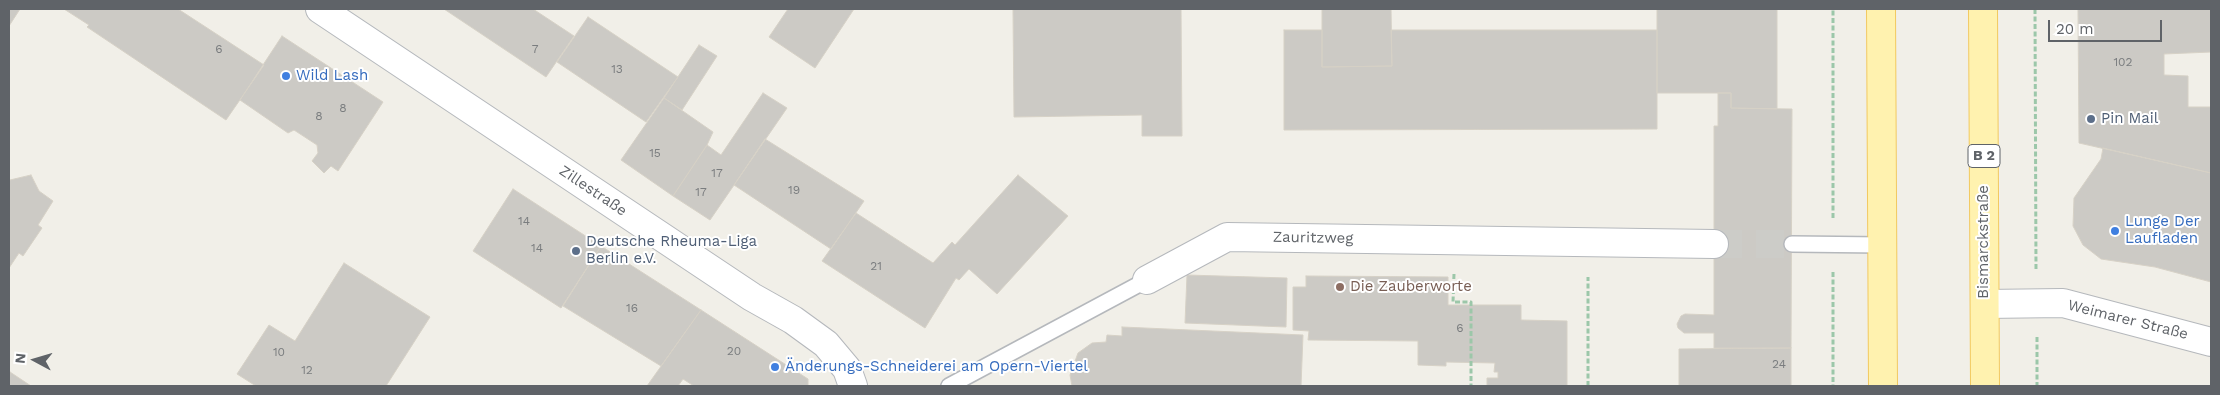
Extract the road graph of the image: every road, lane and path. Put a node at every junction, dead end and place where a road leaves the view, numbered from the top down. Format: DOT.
graph roads {
  1 [pos="320,9"];
  2 [pos="1833,9"];
  3 [pos="1882,9"];
  4 [pos="1984,9"];
  5 [pos="2035,9"];
  6 [pos="2036,232"];
  7 [pos="1454,240"];
  8 [pos="1589,242"];
  9 [pos="1714,244"];
  10 [pos="1792,244"];
  11 [pos="1833,245"];
  12 [pos="1882,245"];
  13 [pos="1147,280"];
  14 [pos="1985,304"];
  15 [pos="2211,342"];
  16 [pos="2037,375"];
  17 [pos="852,386"];
  18 [pos="949,386"];
  19 [pos="1471,386"];
  20 [pos="1588,386"];
  21 [pos="1833,386"];
  22 [pos="1883,386"];
  23 [pos="1985,386"];
  24 [pos="2037,386"];
  1 -- 17 [label="street, Zillestraße"];
  2 -- 11 [label="path"];
  3 -- 12 [label="main road"];
  4 -- 14 [label="main road, Bismarckstraße / B 2"];
  5 -- 6 [label="path"];
  7 -- 8 [label="street, Zauritzweg"];
  7 -- 13 [label="street, Zauritzweg"];
  7 -- 19 [label="path"];
  8 -- 9 [label="street, Zauritzweg"];
  8 -- 20 [label="path"];
  10 -- 11 [label="lane"];
  11 -- 12 [label="lane"];
  11 -- 21 [label="path"];
  12 -- 22 [label="main road"];
  13 -- 18 [label="lane, Zauritzweg"];
  14 -- 15 [label="street, Weimarer Straße"];
  14 -- 23 [label="main road, Bismarckstraße / B 2"];
  16 -- 24 [label="path"];
}
